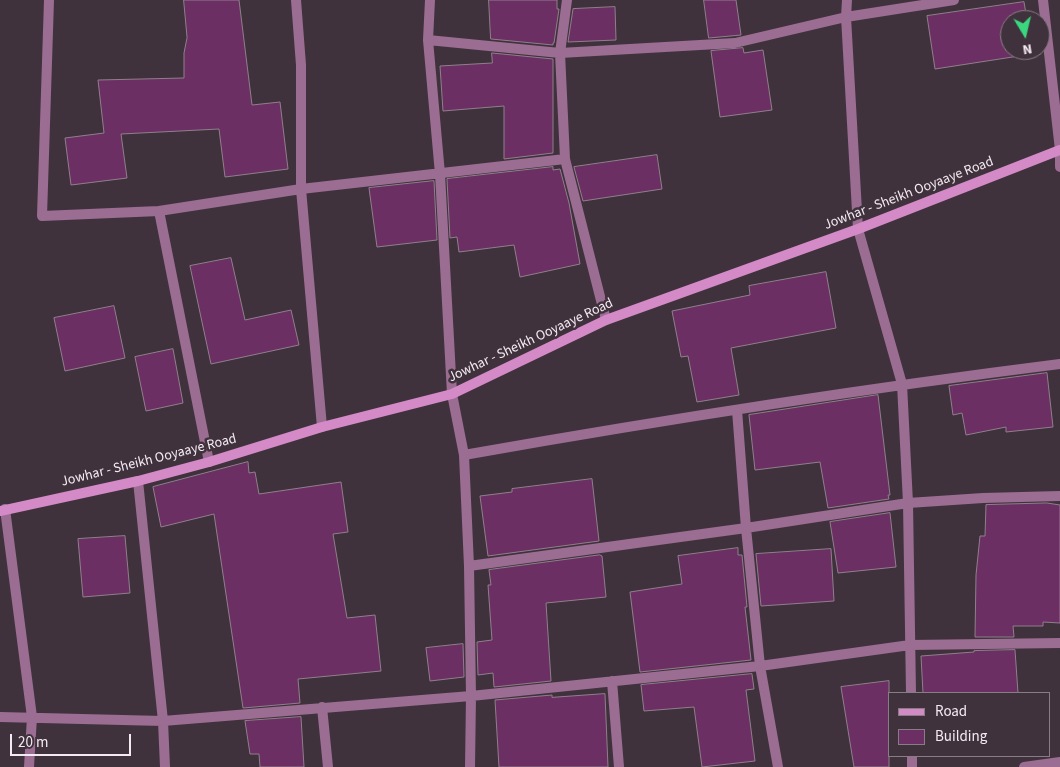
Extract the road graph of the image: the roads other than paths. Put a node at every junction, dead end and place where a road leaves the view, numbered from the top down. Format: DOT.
graph roads {
  1 [pos="49,0"];
  2 [pos="296,0"];
  3 [pos="430,0"];
  4 [pos="566,0"];
  5 [pos="847,0"];
  6 [pos="954,0"];
  7 [pos="1043,0"];
  8 [pos="846,17"];
  9 [pos="428,40"];
  10 [pos="560,53"];
  11 [pos="1060,150"];
  12 [pos="565,159"];
  13 [pos="1060,167"];
  14 [pos="440,174"];
  15 [pos="301,189"];
  16 [pos="159,211"];
  17 [pos="858,229"];
  18 [pos="606,320"];
  19 [pos="1060,364"];
  20 [pos="902,384"];
  21 [pos="452,394"];
  22 [pos="737,410"];
  23 [pos="322,427"];
  24 [pos="464,456"];
  25 [pos="209,462"];
  26 [pos="138,480"];
  27 [pos="1060,496"];
  28 [pos="908,503"];
  29 [pos="3,510"];
  30 [pos="746,528"];
  31 [pos="469,566"];
  32 [pos="1060,643"];
  33 [pos="910,645"];
  34 [pos="760,666"];
  35 [pos="612,681"];
  36 [pos="911,692"];
  37 [pos="471,696"];
  38 [pos="322,707"];
  39 [pos="0,717"];
  40 [pos="32,717"];
  41 [pos="163,721"];
  42 [pos="1060,762"];
  43 [pos="29,767"];
  44 [pos="165,767"];
  45 [pos="328,767"];
  46 [pos="470,767"];
  47 [pos="619,767"];
  48 [pos="778,767"];
  49 [pos="1024,767"];
  1 -- 16 [label="street"];
  2 -- 15 [label="street"];
  3 -- 9 [label="street"];
  4 -- 10 [label="street"];
  5 -- 8 [label="street"];
  6 -- 8 [label="street"];
  7 -- 11 [label="street"];
  8 -- 10 [label="street"];
  8 -- 17 [label="street"];
  9 -- 10 [label="street"];
  9 -- 14 [label="street"];
  10 -- 12 [label="street"];
  11 -- 13 [label="street"];
  11 -- 17 [label="street, Jowhar - Sheikh Ooyaaye Road"];
  12 -- 14 [label="street"];
  12 -- 18 [label="street"];
  14 -- 15 [label="street"];
  14 -- 21 [label="street"];
  15 -- 16 [label="street"];
  15 -- 23 [label="street"];
  16 -- 25 [label="street"];
  17 -- 18 [label="street, Jowhar - Sheikh Ooyaaye Road"];
  17 -- 20 [label="street"];
  18 -- 21 [label="street, Jowhar - Sheikh Ooyaaye Road"];
  19 -- 20 [label="street"];
  20 -- 22 [label="street"];
  20 -- 28 [label="street"];
  21 -- 23 [label="street, Jowhar - Sheikh Ooyaaye Road"];
  21 -- 24 [label="street"];
  22 -- 24 [label="street"];
  22 -- 30 [label="street"];
  23 -- 25 [label="street, Jowhar - Sheikh Ooyaaye Road"];
  24 -- 31 [label="street"];
  25 -- 26 [label="street, Jowhar - Sheikh Ooyaaye Road"];
  26 -- 29 [label="street, Jowhar - Sheikh Ooyaaye Road"];
  26 -- 41 [label="street"];
  27 -- 28 [label="street"];
  28 -- 30 [label="street"];
  28 -- 33 [label="street"];
  29 -- 40 [label="street"];
  30 -- 31 [label="street"];
  30 -- 34 [label="street"];
  31 -- 37 [label="street"];
  32 -- 33 [label="street"];
  33 -- 34 [label="street"];
  33 -- 36 [label="street"];
  34 -- 35 [label="street"];
  34 -- 48 [label="street"];
  35 -- 37 [label="street"];
  35 -- 47 [label="street"];
  37 -- 38 [label="street"];
  37 -- 46 [label="street"];
  38 -- 41 [label="street"];
  38 -- 45 [label="street"];
  39 -- 40 [label="street"];
  40 -- 41 [label="street"];
  40 -- 43 [label="street"];
  41 -- 44 [label="street"];
  42 -- 49 [label="street"];
}
